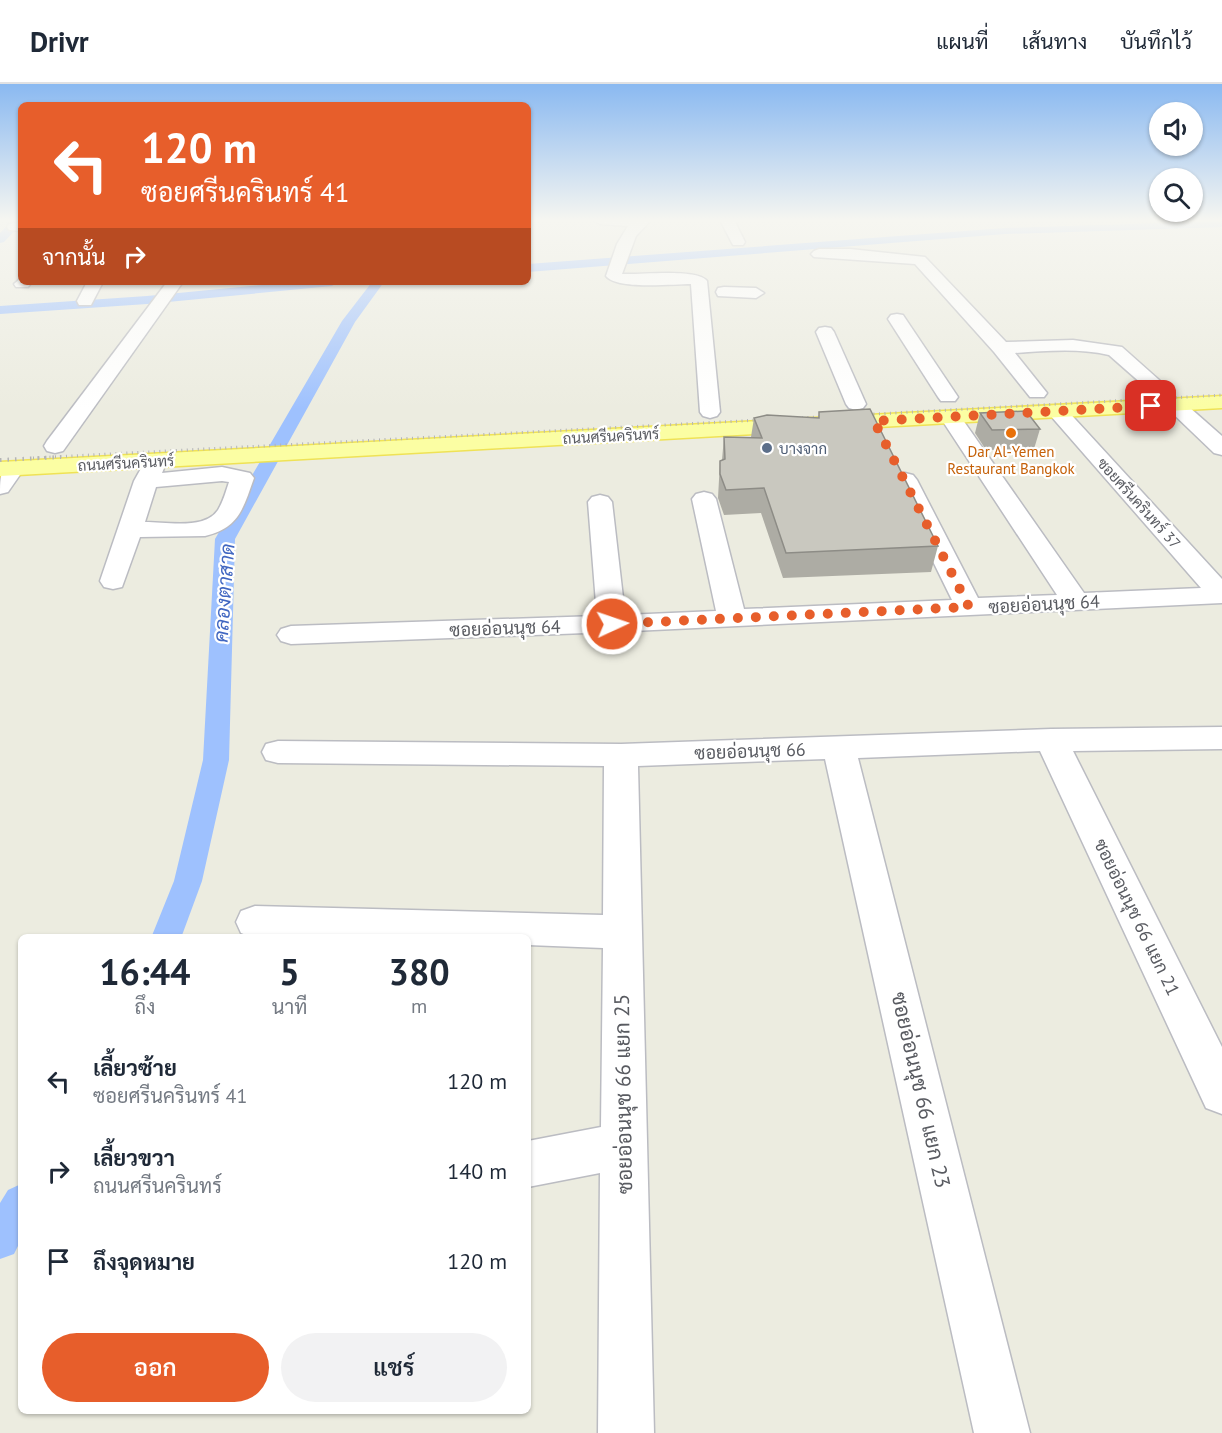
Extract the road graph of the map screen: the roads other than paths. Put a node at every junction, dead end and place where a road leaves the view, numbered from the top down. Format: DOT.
graph roads {
  1 [pos="699,283"];
  2 [pos="941,283"];
  3 [pos="93,285"];
  4 [pos="172,285"];
  5 [pos="756,293"];
  6 [pos="85,301"];
  7 [pos="717,305"];
  8 [pos="897,319"];
  9 [pos="825,332"];
  10 [pos="1000,348"];
  11 [pos="1222,383"];
  12 [pos="1157,387"];
  13 [pos="1037,393"];
  14 [pos="1222,402"];
  15 [pos="856,404"];
  16 [pos="1174,404"];
  17 [pos="950,407"];
  18 [pos="1057,411"];
  19 [pos="710,412"];
  20 [pos="884,441"];
  21 [pos="56,446"];
  22 [pos="256,446"];
  23 [pos="0,448"];
  24 [pos="1222,448"];
  25 [pos="151,471"];
  26 [pos="4,475"];
  27 [pos="704,500"];
  28 [pos="600,502"];
  29 [pos="130,530"];
  30 [pos="113,581"];
  31 [pos="1222,595"];
  32 [pos="1076,602"];
  33 [pos="969,607"];
  34 [pos="732,618"];
  35 [pos="612,624"];
  36 [pos="291,635"];
  37 [pos="1222,738"];
  38 [pos="1051,740"];
  39 [pos="839,748"];
  40 [pos="278,752"];
  41 [pos="621,755"];
  42 [pos="255,922"];
  43 [pos="621,932"];
  44 [pos="1222,1093"];
  45 [pos="623,1146"];
  46 [pos="531,1163"];
  47 [pos="626,1433"];
  48 [pos="1002,1433"];
  1 -- 7 [label="street"];
  2 -- 10 [label="street"];
  3 -- 6 [label="street"];
  4 -- 21 [label="street"];
  5 -- 7 [label="street"];
  7 -- 19 [label="street"];
  8 -- 17 [label="street"];
  9 -- 15 [label="street"];
  10 -- 12 [label="street"];
  10 -- 13 [label="street"];
  11 -- 12 [label="main road, ถนนศรีนครินทร์"];
  12 -- 13 [label="main road, ถนนศรีนครินทร์"];
  13 -- 17 [label="main road, ถนนศรีนครินทร์"];
  14 -- 16 [label="main road, ถนนศรีนครินทร์"];
  15 -- 17 [label="main road, ถนนศรีนครินทร์"];
  15 -- 19 [label="main road, ถนนศรีนครินทร์"];
  16 -- 18 [label="main road, ถนนศรีนครินทร์"];
  16 -- 24 [label="street"];
  17 -- 18 [label="main road, ถนนศรีนครินทร์"];
  17 -- 20 [label="main road, ถนนศรีนครินทร์"];
  17 -- 32 [label="street"];
  18 -- 31 [label="street, ซอยศรีนครินทร์ 37"];
  19 -- 22 [label="main road, ถนนศรีนครินทร์"];
  20 -- 22 [label="main road, ถนนศรีนครินทร์"];
  20 -- 33 [label="street"];
  21 -- 22 [label="main road, ถนนศรีนครินทร์"];
  21 -- 23 [label="main road, ถนนศรีนครินทร์"];
  22 -- 25 [label="main road, ถนนศรีนครินทร์"];
  25 -- 26 [label="main road, ถนนศรีนครินทร์"];
  25 -- 29 [label="street"];
  25 -- 29 [label="street"];
  27 -- 34 [label="street"];
  28 -- 35 [label="street"];
  29 -- 30 [label="street"];
  31 -- 32 [label="street, ซอยอ่อนนุช 64"];
  32 -- 33 [label="street, ซอยอ่อนนุช 64"];
  33 -- 34 [label="street, ซอยอ่อนนุช 64"];
  34 -- 35 [label="street, ซอยอ่อนนุช 64"];
  35 -- 36 [label="street, ซอยอ่อนนุช 64"];
  37 -- 38 [label="street, ซอยอ่อนนุช 66"];
  38 -- 39 [label="street, ซอยอ่อนนุช 66"];
  38 -- 44 [label="street, ซอยอ่อนนุช 66 แยก 21"];
  39 -- 41 [label="street, ซอยอ่อนนุช 66"];
  39 -- 48 [label="street, ซอยอ่อนนุช 66 แยก 23"];
  40 -- 41 [label="street, ซอยอ่อนนุช 66"];
  41 -- 43 [label="street, ซอยอ่อนนุช 66 แยก 25"];
  42 -- 43 [label="street"];
  43 -- 45 [label="street, ซอยอ่อนนุช 66 แยก 25"];
  45 -- 46 [label="street"];
  45 -- 47 [label="street, ซอยอ่อนนุช 66 แยก 25"];
}
